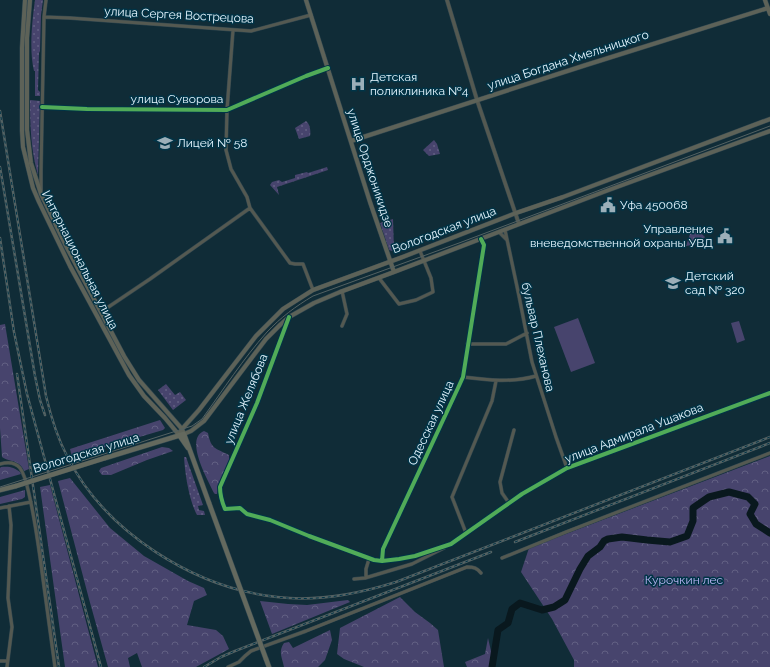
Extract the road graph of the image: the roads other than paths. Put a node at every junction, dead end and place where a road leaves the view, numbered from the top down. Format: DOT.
graph roads {
  1 [pos="24,0"];
  2 [pos="30,0"];
  3 [pos="46,0"];
  4 [pos="306,0"];
  5 [pos="447,0"];
  6 [pos="765,0"];
  7 [pos="769,8"];
  8 [pos="770,14"];
  9 [pos="311,15"];
  10 [pos="44,17"];
  11 [pos="233,30"];
  12 [pos="328,68"];
  13 [pos="477,100"];
  14 [pos="42,107"];
  15 [pos="227,110"];
  16 [pos="770,119"];
  17 [pos="770,131"];
  18 [pos="351,141"];
  19 [pos="41,194"];
  20 [pos="250,208"];
  21 [pos="516,213"];
  22 [pos="519,224"];
  23 [pos="505,230"];
  24 [pos="499,232"];
  25 [pos="481,239"];
  26 [pos="507,240"];
  27 [pos="420,250"];
  28 [pos="390,261"];
  29 [pos="424,261"];
  30 [pos="394,272"];
  31 [pos="379,278"];
  32 [pos="312,290"];
  33 [pos="342,291"];
  34 [pos="101,312"];
  35 [pos="289,317"];
  36 [pos="342,326"];
  37 [pos="526,333"];
  38 [pos="468,344"];
  39 [pos="536,376"];
  40 [pos="463,377"];
  41 [pos="496,381"];
  42 [pos="770,393"];
  43 [pos="514,430"];
  44 [pos="183,432"];
  45 [pos="178,436"];
  46 [pos="770,452"];
  47 [pos="191,453"];
  48 [pos="0,464"];
  49 [pos="567,468"];
  50 [pos="220,487"];
  51 [pos="0,490"];
  52 [pos="31,502"];
  53 [pos="509,503"];
  54 [pos="9,506"];
  55 [pos="0,508"];
  56 [pos="466,533"];
  57 [pos="451,544"];
  58 [pos="502,558"];
  59 [pos="370,559"];
  60 [pos="382,561"];
  61 [pos="481,573"];
  62 [pos="366,577"];
  63 [pos="354,579"];
  64 [pos="0,660"];
  65 [pos="7,661"];
  66 [pos="239,662"];
  67 [pos="7,667"];
  68 [pos="55,667"];
  69 [pos="228,667"];
  70 [pos="241,667"];
  71 [pos="269,667"];
  1 -- 45 [label="main road, Интернациональная улица"];
  2 -- 19 [label="main road, Интернациональная улица"];
  3 -- 10 [label="street"];
  4 -- 9 [label="main road, улица Орджоникидзе"];
  5 -- 13 [label="street"];
  6 -- 7 [label="main road"];
  7 -- 8 [label="main road"];
  7 -- 13 [label="main road, улица Богдана Хмельницкого"];
  9 -- 11 [label="street, улица Сергея Вострецова"];
  9 -- 12 [label="main road, улица Орджоникидзе"];
  10 -- 11 [label="street, улица Сергея Вострецова"];
  10 -- 14 [label="street"];
  11 -- 15 [label="street"];
  12 -- 15 [label="street, улица Суворова"];
  12 -- 18 [label="main road, улица Орджоникидзе"];
  13 -- 18 [label="main road, улица Богдана Хмельницкого"];
  13 -- 21 [label="street"];
  14 -- 15 [label="street, улица Суворова"];
  14 -- 19 [label="street"];
  15 -- 20 [label="street"];
  16 -- 21 [label="main road, Вологодская улица"];
  17 -- 22 [label="main road, Вологодская улица"];
  18 -- 28 [label="main road, улица Орджоникидзе"];
  19 -- 34 [label="main road, Интернациональная улица"];
  20 -- 32 [label="street"];
  20 -- 34 [label="street"];
  21 -- 22 [label="street"];
  21 -- 27 [label="main road, Вологодская улица"];
  22 -- 23 [label="main road, Вологодская улица"];
  23 -- 24 [label="main road, Вологодская улица"];
  23 -- 26 [label="street, бульвар Плеханова"];
  24 -- 25 [label="main road, Вологодская улица"];
  24 -- 26 [label="street"];
  25 -- 29 [label="main road, Вологодская улица"];
  25 -- 38 [label="street, Одесская улица"];
  26 -- 37 [label="street, бульвар Плеханова"];
  27 -- 28 [label="main road, Вологодская улица"];
  27 -- 29 [label="street"];
  28 -- 30 [label="main road, улица Орджоникидзе"];
  28 -- 32 [label="main road, Вологодская улица"];
  29 -- 30 [label="main road, Вологодская улица"];
  29 -- 31 [label="street"];
  30 -- 31 [label="main road, Вологодская улица"];
  31 -- 33 [label="main road, Вологодская улица"];
  32 -- 44 [label="main road, Вологодская улица"];
  33 -- 35 [label="main road, Вологодская улица"];
  33 -- 36 [label="street"];
  34 -- 44 [label="main road, Интернациональная улица"];
  35 -- 44 [label="main road, Вологодская улица"];
  35 -- 50 [label="street, улица Желябова"];
  37 -- 38 [label="street"];
  37 -- 39 [label="street, бульвар Плеханова"];
  38 -- 40 [label="street, Одесская улица"];
  39 -- 41 [label="street"];
  39 -- 49 [label="street, бульвар Плеханова"];
  40 -- 41 [label="street"];
  40 -- 60 [label="street, Одесская улица"];
  41 -- 56 [label="street"];
  42 -- 49 [label="street, улица Адмирала Ушакова"];
  43 -- 53 [label="street"];
  44 -- 45 [label="main road, Вологодская улица"];
  44 -- 47 [label="main road"];
  45 -- 47 [label="main road"];
  45 -- 51 [label="main road, Вологодская улица, bridge"];
  46 -- 58 [label="street"];
  47 -- 71 [label="main road, bridge"];
  48 -- 52 [label="street"];
  49 -- 53 [label="street, улица Адмирала Ушакова"];
  50 -- 59 [label="street, улица Адмирала Ушакова"];
  52 -- 54 [label="street"];
  52 -- 68 [label="street"];
  53 -- 56 [label="street, улица Адмирала Ушакова"];
  54 -- 55 [label="street"];
  54 -- 65 [label="street"];
  56 -- 57 [label="street, улица Адмирала Ушакова"];
  57 -- 60 [label="street, улица Адмирала Ушакова"];
  57 -- 62 [label="street"];
  59 -- 60 [label="street, улица Адмирала Ушакова"];
  59 -- 62 [label="street"];
  61 -- 66 [label="street"];
  62 -- 63 [label="street"];
  64 -- 65 [label="street"];
  65 -- 67 [label="street"];
  66 -- 69 [label="street"];
  66 -- 70 [label="street"];
}
